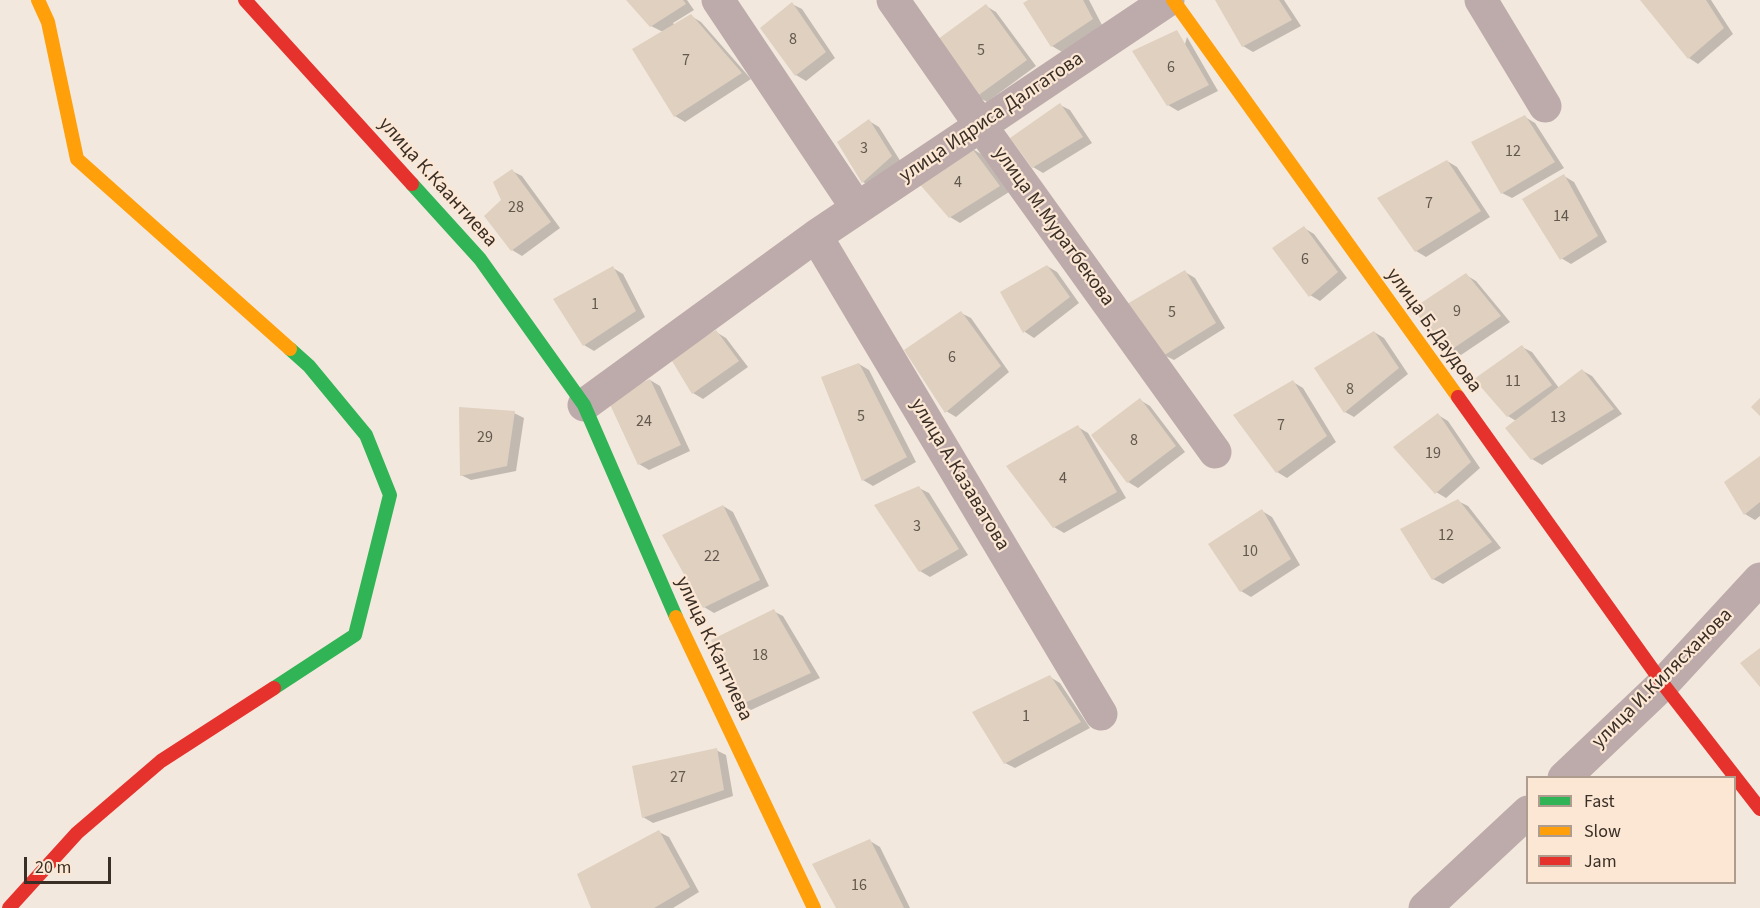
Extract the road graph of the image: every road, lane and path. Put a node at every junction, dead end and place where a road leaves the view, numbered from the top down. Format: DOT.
graph roads {
  1 [pos="38,0"];
  2 [pos="245,0"];
  3 [pos="718,0"];
  4 [pos="893,0"];
  5 [pos="1168,0"];
  6 [pos="1173,0"];
  7 [pos="1481,0"];
  8 [pos="1545,106"];
  9 [pos="981,126"];
  10 [pos="857,208"];
  11 [pos="816,236"];
  12 [pos="584,405"];
  13 [pos="1215,452"];
  14 [pos="1760,579"];
  15 [pos="1663,684"];
  16 [pos="1101,714"];
  17 [pos="1565,776"];
  18 [pos="1735,776"];
  19 [pos="1736,777"];
  20 [pos="1760,808"];
  21 [pos="1526,813"];
  22 [pos="9,908"];
  23 [pos="814,908"];
  24 [pos="1425,908"];
  1 -- 22 [label="street"];
  2 -- 12 [label="street, улица К.Каантиева"];
  3 -- 10 [label="street"];
  4 -- 9 [label="street, улица М.Муратбекова"];
  5 -- 9 [label="street, улица Идриса Далгатова"];
  6 -- 15 [label="street, улица Б.Даудова"];
  7 -- 8 [label="street"];
  9 -- 10 [label="street, улица Идриса Далгатова"];
  9 -- 13 [label="street, улица М.Муратбекова"];
  10 -- 11 [label="street, улица Идриса Далгатова"];
  11 -- 12 [label="street, улица Идриса Далгатова"];
  11 -- 16 [label="street, улица А.Казаватова"];
  12 -- 23 [label="street, улица К.Кантиева"];
  14 -- 15 [label="street, улица И.Килясханова"];
  15 -- 17 [label="street, улица И.Килясханова"];
  15 -- 18 [label="street, улица Б.Даудова"];
  19 -- 20 [label="street, улица Б.Даудова"];
  21 -- 24 [label="street"];
}
